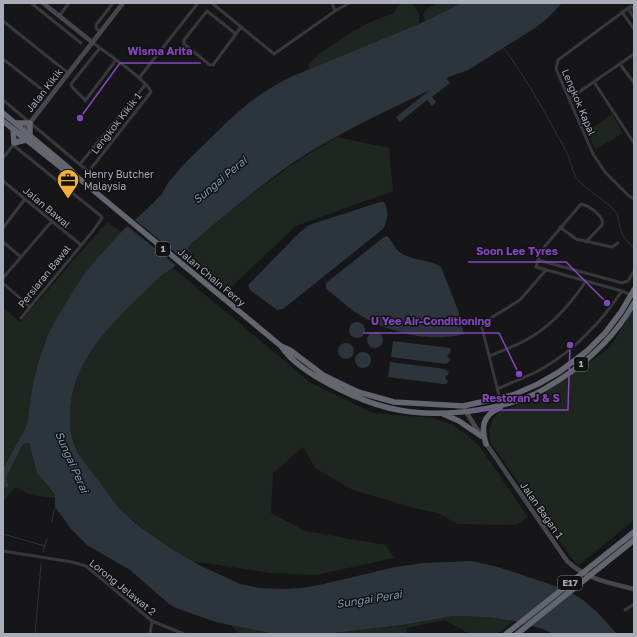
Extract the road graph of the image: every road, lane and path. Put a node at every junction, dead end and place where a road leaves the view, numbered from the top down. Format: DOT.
graph roads {
  1 [pos="31,3"];
  2 [pos="42,3"];
  3 [pos="69,3"];
  4 [pos="113,3"];
  5 [pos="123,3"];
  6 [pos="198,3"];
  7 [pos="212,3"];
  8 [pos="332,3"];
  9 [pos="349,3"];
  10 [pos="628,8"];
  11 [pos="634,10"];
  12 [pos="335,11"];
  13 [pos="622,12"];
  14 [pos="59,16"];
  15 [pos="634,18"];
  16 [pos="3,20"];
  17 [pos="241,27"];
  18 [pos="634,29"];
  19 [pos="100,32"];
  20 [pos="236,34"];
  21 [pos="82,35"];
  22 [pos="77,40"];
  23 [pos="92,42"];
  24 [pos="81,43"];
  25 [pos="100,48"];
  26 [pos="634,54"];
  27 [pos="3,59"];
  28 [pos="116,60"];
  29 [pos="620,64"];
  30 [pos="68,73"];
  31 [pos="139,78"];
  32 [pos="594,82"];
  33 [pos="146,84"];
  34 [pos="634,84"];
  35 [pos="44,91"];
  36 [pos="569,99"];
  37 [pos="3,100"];
  38 [pos="3,113"];
  39 [pos="3,121"];
  40 [pos="15,123"];
  41 [pos="30,123"];
  42 [pos="13,129"];
  43 [pos="22,133"];
  44 [pos="28,137"];
  45 [pos="634,143"];
  46 [pos="14,144"];
  47 [pos="3,158"];
  48 [pos="80,164"];
  49 [pos="3,181"];
  50 [pos="25,199"];
  51 [pos="634,199"];
  52 [pos="52,221"];
  53 [pos="560,227"];
  54 [pos="3,228"];
  55 [pos="3,242"];
  56 [pos="586,242"];
  57 [pos="618,243"];
  58 [pos="80,245"];
  59 [pos="21,257"];
  60 [pos="538,260"];
  61 [pos="546,270"];
  62 [pos="634,271"];
  63 [pos="594,275"];
  64 [pos="3,278"];
  65 [pos="586,281"];
  66 [pos="3,283"];
  67 [pos="592,283"];
  68 [pos="622,291"];
  69 [pos="633,294"];
  70 [pos="634,302"];
  71 [pos="30,307"];
  72 [pos="21,318"];
  73 [pos="281,346"];
  74 [pos="490,356"];
  75 [pos="497,389"];
  76 [pos="500,399"];
  77 [pos="509,404"];
  78 [pos="464,409"];
  79 [pos="441,413"];
  80 [pos="481,436"];
  81 [pos="486,444"];
  82 [pos="634,532"];
  83 [pos="634,540"];
  84 [pos="3,551"];
  85 [pos="634,589"];
  86 [pos="634,605"];
  87 [pos="625,610"];
  88 [pos="152,621"];
  89 [pos="150,634"];
  90 [pos="184,634"];
  91 [pos="506,634"];
  92 [pos="517,634"];
  1 -- 22 [label="street"];
  2 -- 14 [label="street"];
  3 -- 14 [label="street"];
  4 -- 19 [label="street, Jalan Kikik"];
  5 -- 19 [label="street, Jalan Kikik"];
  6 -- 31 [label="street"];
  7 -- 17 [label="street"];
  8 -- 12 [label="street"];
  9 -- 12 [label="street"];
  10 -- 11 [label="street, Lengkok Kapal"];
  10 -- 13 [label="street, Lengkok Kapal"];
  10 -- 15 [label="street"];
  12 -- 17 [label="street"];
  13 -- 18 [label="street"];
  13 -- 36 [label="street, Lengkok Kapal"];
  14 -- 21 [label="street"];
  16 -- 30 [label="street"];
  17 -- 20 [label="street"];
  19 -- 23 [label="street, Jalan Kikik"];
  20 -- 20 [label="street"];
  21 -- 22 [label="street"];
  21 -- 23 [label="street"];
  22 -- 24 [label="street"];
  23 -- 25 [label="street, Lengkok Kikik 1"];
  23 -- 30 [label="street, Jalan Kikik"];
  25 -- 28 [label="street, Lengkok Kikik 1"];
  25 -- 28 [label="street, Jalan Kikik"];
  26 -- 29 [label="street"];
  27 -- 35 [label="street"];
  28 -- 31 [label="street, Lengkok Kikik 1"];
  29 -- 32 [label="street"];
  29 -- 34 [label="street"];
  30 -- 41 [label="street, Jalan Kikik"];
  31 -- 33 [label="street, Lengkok Kikik 1"];
  32 -- 36 [label="street"];
  32 -- 45 [label="street"];
  33 -- 48 [label="street, Lengkok Kikik 1"];
  33 -- 48 [label="street, Lengkok Kikik 1"];
  36 -- 51 [label="street, Lengkok Kapal"];
  37 -- 41 [label="street"];
  38 -- 40 [label="highway, Jalan Chain Ferry / 1"];
  39 -- 42 [label="highway, Jalan Chain Ferry / 1"];
  40 -- 41 [label="highway"];
  40 -- 43 [label="highway, Jalan Chain Ferry / 1"];
  41 -- 43 [label="street, Jalan Kikik"];
  41 -- 44 [label="highway"];
  41 -- 48 [label="street"];
  42 -- 43 [label="highway, Jalan Chain Ferry / 1"];
  42 -- 46 [label="highway"];
  43 -- 44 [label="highway, Jalan Chain Ferry / 1"];
  43 -- 46 [label="street, Jalan Kikik"];
  44 -- 46 [label="highway"];
  44 -- 73 [label="highway, Jalan Chain Ferry / 1"];
  46 -- 47 [label="street, Jalan Kikik"];
  46 -- 58 [label="street"];
  49 -- 50 [label="street, Jalan Bawal"];
  50 -- 52 [label="street, Jalan Bawal"];
  50 -- 54 [label="street"];
  52 -- 58 [label="street, Jalan Bawal"];
  52 -- 59 [label="street"];
  53 -- 56 [label="street"];
  53 -- 56 [label="street"];
  53 -- 60 [label="street"];
  55 -- 59 [label="street"];
  56 -- 57 [label="street"];
  58 -- 71 [label="street, Persiaran Bawal"];
  59 -- 64 [label="street"];
  60 -- 61 [label="street"];
  60 -- 63 [label="street"];
  61 -- 65 [label="street"];
  61 -- 74 [label="street"];
  62 -- 63 [label="street"];
  63 -- 67 [label="street"];
  65 -- 67 [label="street"];
  65 -- 74 [label="street"];
  66 -- 71 [label="street"];
  67 -- 68 [label="street"];
  68 -- 69 [label="street"];
  68 -- 75 [label="street"];
  69 -- 76 [label="highway, Jalan Chain Ferry / 1"];
  70 -- 77 [label="highway, Jalan Chain Ferry / 1"];
  71 -- 72 [label="street, Persiaran Bawal"];
  73 -- 78 [label="highway, Jalan Chain Ferry / 1"];
  73 -- 79 [label="highway, Jalan Chain Ferry / 1"];
  74 -- 75 [label="street"];
  75 -- 76 [label="street"];
  76 -- 78 [label="highway, Jalan Chain Ferry / 1"];
  77 -- 78 [label="highway, Jalan Chain Ferry / 1"];
  77 -- 81 [label="highway"];
  78 -- 79 [label="highway, Jalan Chain Ferry / 1"];
  78 -- 80 [label="street, Jalan Bagan 1"];
  79 -- 80 [label="highway"];
  80 -- 81 [label="street, Jalan Bagan 1"];
  81 -- 85 [label="street, Jalan Bagan 1"];
  82 -- 91 [label="highway, E17, bridge"];
  83 -- 92 [label="highway, E17, bridge"];
  84 -- 88 [label="street, Lorong Jelawat 2"];
  86 -- 87 [label="street"];
  88 -- 89 [label="street"];
  88 -- 90 [label="street, Lorong Jelawat 2"];
}
